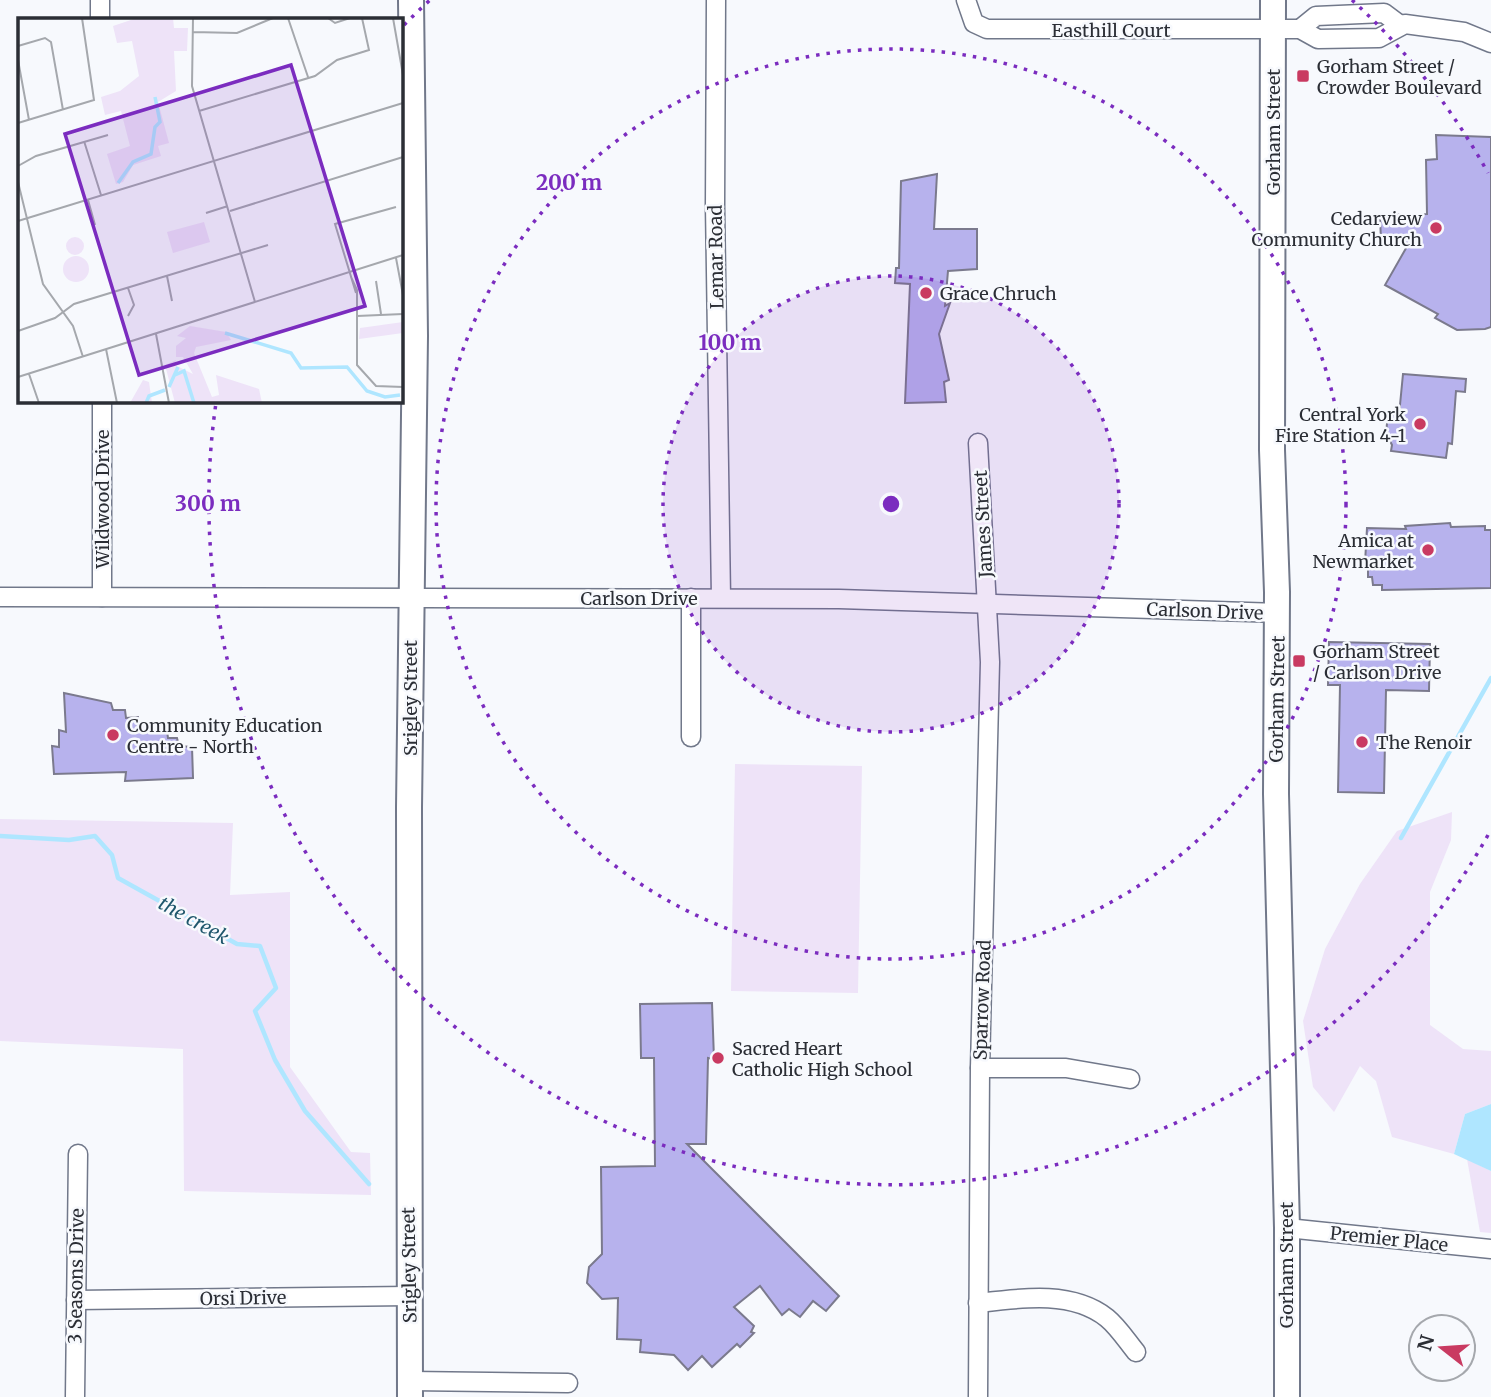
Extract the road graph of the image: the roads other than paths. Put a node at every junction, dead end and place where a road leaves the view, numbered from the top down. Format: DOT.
graph roads {
  1 [pos="100,0"];
  2 [pos="411,0"];
  3 [pos="716,0"];
  4 [pos="966,0"];
  5 [pos="1273,0"];
  6 [pos="100,18"];
  7 [pos="1274,30"];
  8 [pos="1491,43"];
  9 [pos="102,402"];
  10 [pos="978,443"];
  11 [pos="0,597"];
  12 [pos="102,597"];
  13 [pos="411,597"];
  14 [pos="691,598"];
  15 [pos="722,598"];
  16 [pos="988,604"];
  17 [pos="1277,613"];
  18 [pos="691,737"];
  19 [pos="980,1068"];
  20 [pos="1130,1079"];
  21 [pos="78,1154"];
  22 [pos="1287,1228"];
  23 [pos="1491,1249"];
  24 [pos="410,1296"];
  25 [pos="76,1300"];
  26 [pos="978,1303"];
  27 [pos="1136,1352"];
  28 [pos="568,1383"];
  29 [pos="410,1389"];
  30 [pos="75,1397"];
  31 [pos="978,1397"];
  32 [pos="1287,1397"];
  1 -- 6 [label="street"];
  2 -- 13 [label="main road, Srigley Street"];
  3 -- 15 [label="street, Lemar Road"];
  4 -- 7 [label="street, Easthill Court"];
  5 -- 7 [label="main road, Gorham Street"];
  7 -- 8 [label="street, Easthill Court"];
  7 -- 17 [label="main road, Gorham Street"];
  9 -- 12 [label="street, Wildwood Drive"];
  10 -- 16 [label="street, James Street"];
  11 -- 12 [label="street, Carlson Drive"];
  12 -- 13 [label="street, Carlson Drive"];
  13 -- 14 [label="street, Carlson Drive"];
  13 -- 24 [label="main road, Srigley Street"];
  14 -- 15 [label="street, Carlson Drive"];
  14 -- 18 [label="street"];
  15 -- 16 [label="street, Carlson Drive"];
  16 -- 17 [label="street, Carlson Drive"];
  16 -- 19 [label="street, Sparrow Road"];
  17 -- 22 [label="main road, Gorham Street"];
  19 -- 20 [label="street"];
  19 -- 26 [label="street, Sparrow Road"];
  21 -- 25 [label="street, 3 Seasons Drive"];
  22 -- 23 [label="street, Premier Place"];
  22 -- 32 [label="main road, Gorham Street"];
  24 -- 25 [label="street, Orsi Drive"];
  24 -- 29 [label="main road, Srigley Street"];
  25 -- 30 [label="street, 3 Seasons Drive"];
  26 -- 27 [label="street"];
  26 -- 31 [label="street, Sparrow Road"];
  28 -- 29 [label="street"];
}
